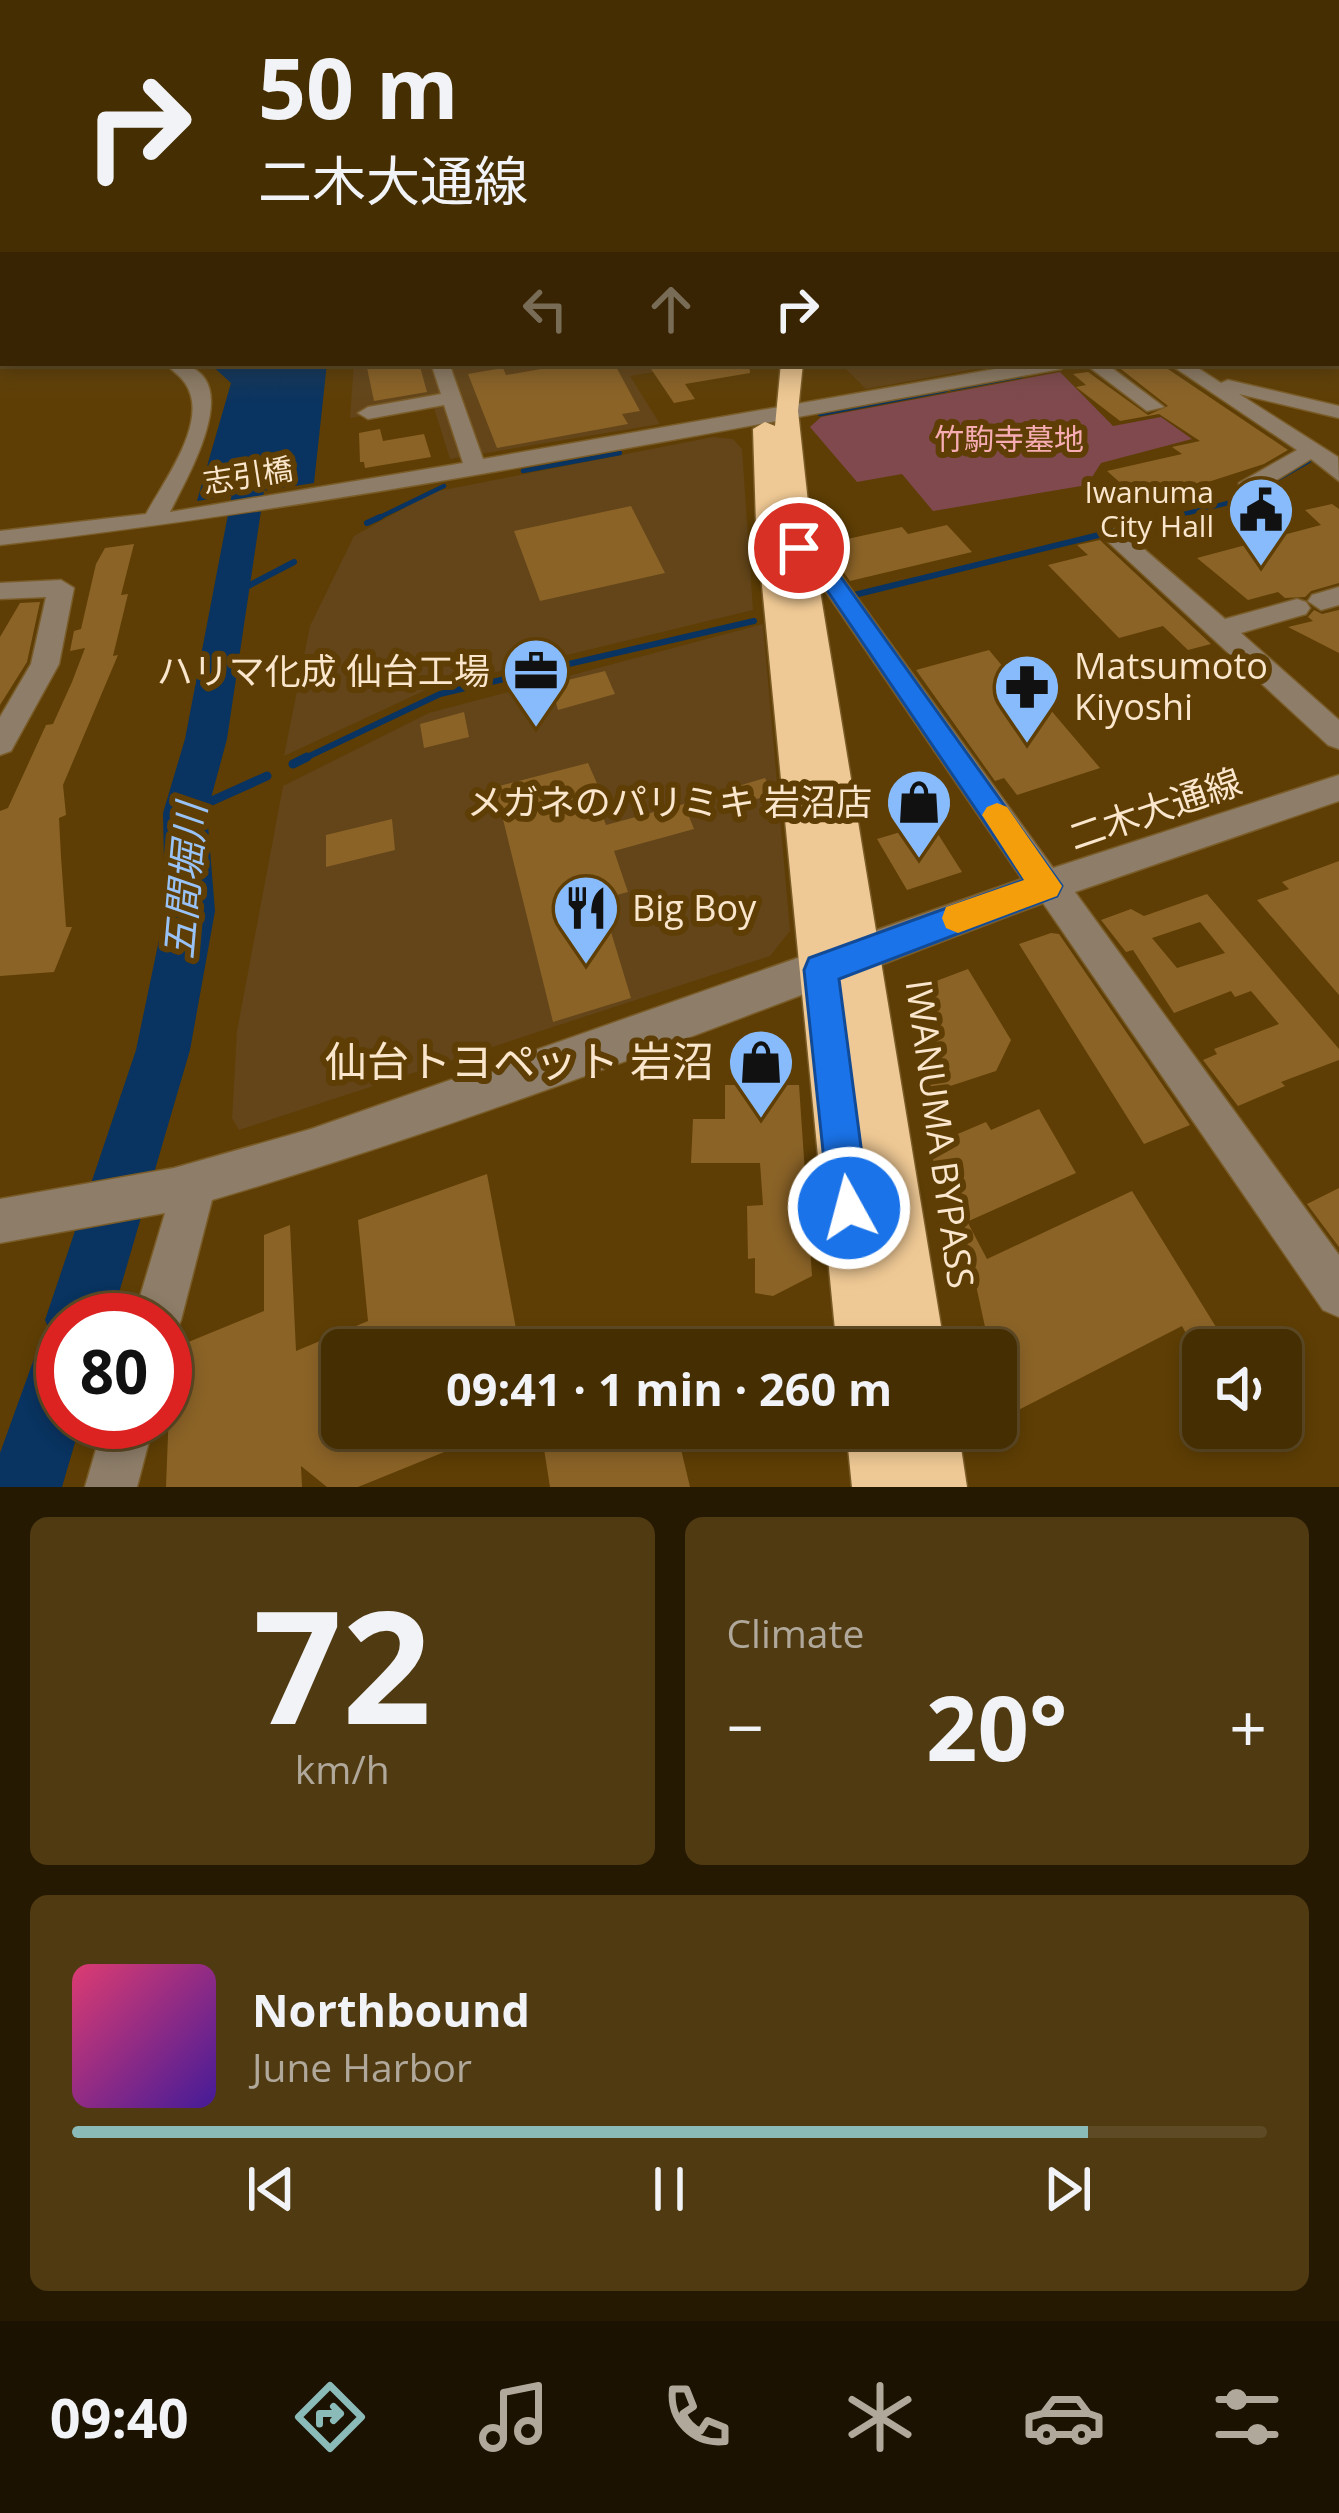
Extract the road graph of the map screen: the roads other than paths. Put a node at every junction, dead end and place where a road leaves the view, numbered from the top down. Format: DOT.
graph roads {
  1 [pos="178,366"];
  2 [pos="441,366"];
  3 [pos="772,366"];
  4 [pos="791,366"];
  5 [pos="1044,366"];
  6 [pos="1097,366"];
  7 [pos="1182,366"];
  8 [pos="1208,382"];
  9 [pos="452,398"];
  10 [pos="1154,407"];
  11 [pos="368,412"];
  12 [pos="1339,412"];
  13 [pos="775,413"];
  14 [pos="1330,461"];
  15 [pos="475,466"];
  16 [pos="1247,488"];
  17 [pos="165,519"];
  18 [pos="1115,536"];
  19 [pos="0,538"];
  20 [pos="799,548"];
  21 [pos="0,591"];
  22 [pos="1319,602"];
  23 [pos="1220,630"];
  24 [pos="1339,737"];
  25 [pos="0,743"];
  26 [pos="1339,788"];
  27 [pos="1048,886"];
  28 [pos="860,952"];
  29 [pos="821,970"];
  30 [pos="184,1187"];
  31 [pos="0,1222"];
  32 [pos="163,1293"];
  33 [pos="1339,1294"];
  34 [pos="864,1329"];
  35 [pos="913,1329"];
  36 [pos="122,1449"];
  37 [pos="878,1449"];
  38 [pos="931,1449"];
  39 [pos="111,1487"];
  40 [pos="883,1487"];
  41 [pos="936,1487"];
  1 -- 17 [label="street"];
  2 -- 9 [label="street"];
  3 -- 13 [label="highway, IWANUMA BYPASS"];
  4 -- 13 [label="highway, IWANUMA BYPASS"];
  5 -- 13 [label="street, 志引橋"];
  6 -- 10 [label="street"];
  7 -- 8 [label="street"];
  8 -- 12 [label="street"];
  8 -- 14 [label="street"];
  9 -- 11 [label="street"];
  9 -- 15 [label="street"];
  13 -- 15 [label="street, 志引橋"];
  13 -- 20 [label="highway, IWANUMA BYPASS"];
  13 -- 29 [label="highway, IWANUMA BYPASS"];
  14 -- 16 [label="street"];
  15 -- 17 [label="street, 志引橋"];
  17 -- 19 [label="street, 志引橋"];
  18 -- 23 [label="street"];
  20 -- 27 [label="street"];
  20 -- 28 [label="highway, IWANUMA BYPASS"];
  21 -- 25 [label="street"];
  22 -- 23 [label="street"];
  23 -- 24 [label="street"];
  26 -- 27 [label="street, 二木大通線"];
  27 -- 28 [label="street, 二木大通線"];
  27 -- 33 [label="street"];
  28 -- 29 [label="street, 二木大通線"];
  28 -- 35 [label="highway, IWANUMA BYPASS"];
  29 -- 30 [label="street, 二木大通線"];
  29 -- 34 [label="highway, IWANUMA BYPASS"];
  30 -- 31 [label="street, 二木大通線"];
  30 -- 32 [label="street"];
  36 -- 39 [label="street"];
  37 -- 40 [label="highway"];
  38 -- 41 [label="highway"];
}
